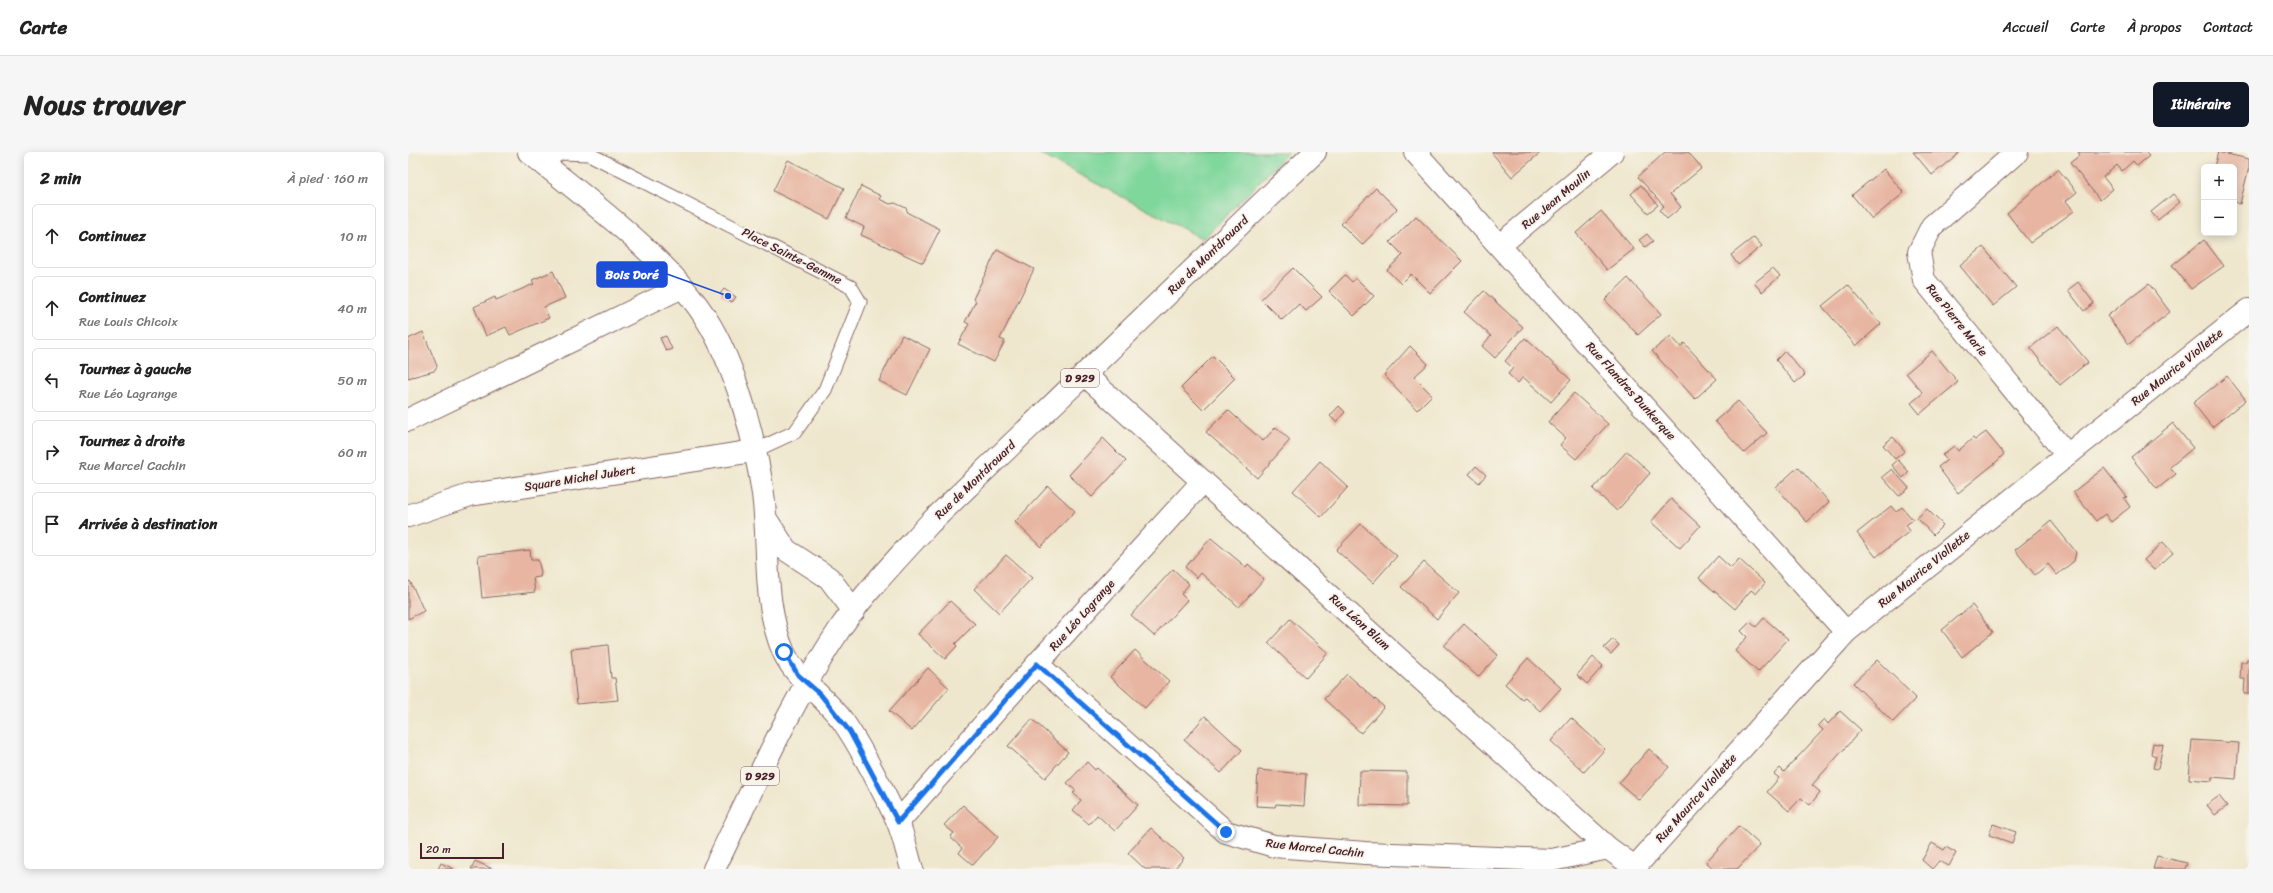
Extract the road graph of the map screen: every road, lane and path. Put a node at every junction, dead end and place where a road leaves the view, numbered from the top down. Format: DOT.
graph roads {
  1 [pos="1315,152"];
  2 [pos="1415,152"];
  3 [pos="1612,152"];
  4 [pos="2017,152"];
  5 [pos="536,158"];
  6 [pos="1500,245"];
  7 [pos="682,287"];
  8 [pos="2249,310"];
  9 [pos="1084,374"];
  10 [pos="408,420"];
  11 [pos="754,451"];
  12 [pos="2067,455"];
  13 [pos="1203,481"];
  14 [pos="408,516"];
  15 [pos="765,518"];
  16 [pos="854,611"];
  17 [pos="1846,632"];
  18 [pos="1037,664"];
  19 [pos="806,683"];
  20 [pos="898,822"];
  21 [pos="1608,848"];
  22 [pos="1636,868"];
  23 [pos="714,869"];
  24 [pos="912,869"];
  1 -- 9 [label="street, Rue de Montdrouard / D 929"];
  2 -- 6 [label="street, Rue Flandres Dunkerque"];
  3 -- 6 [label="street, Rue Jean Moulin"];
  4 -- 12 [label="street, Rue Pierre Marie"];
  5 -- 7 [label="street"];
  5 -- 11 [label="lane, Place Sainte-Gemme"];
  6 -- 17 [label="street, Rue Flandres Dunkerque"];
  7 -- 10 [label="street"];
  7 -- 11 [label="street"];
  8 -- 12 [label="street, Rue Maurice Viollette"];
  9 -- 13 [label="street, Rue Léon Blum"];
  9 -- 16 [label="street, Rue de Montdrouard / D 929"];
  11 -- 14 [label="street, Square Michel Jubert"];
  11 -- 15 [label="street"];
  12 -- 17 [label="street, Rue Maurice Viollette"];
  13 -- 18 [label="street, Rue Léo Lagrange"];
  13 -- 21 [label="street, Rue Léon Blum"];
  15 -- 16 [label="street"];
  15 -- 19 [label="street"];
  16 -- 19 [label="street, Rue de Montdrouard / D 929"];
  17 -- 22 [label="street, Rue Maurice Viollette"];
  18 -- 20 [label="street, Rue Léo Lagrange"];
  18 -- 21 [label="street, Rue Marcel Cachin"];
  19 -- 20 [label="street"];
  19 -- 23 [label="street, Rue de Montdrouard / D 929"];
  20 -- 24 [label="street"];
  21 -- 22 [label="street, Rue Léon Blum"];
}
